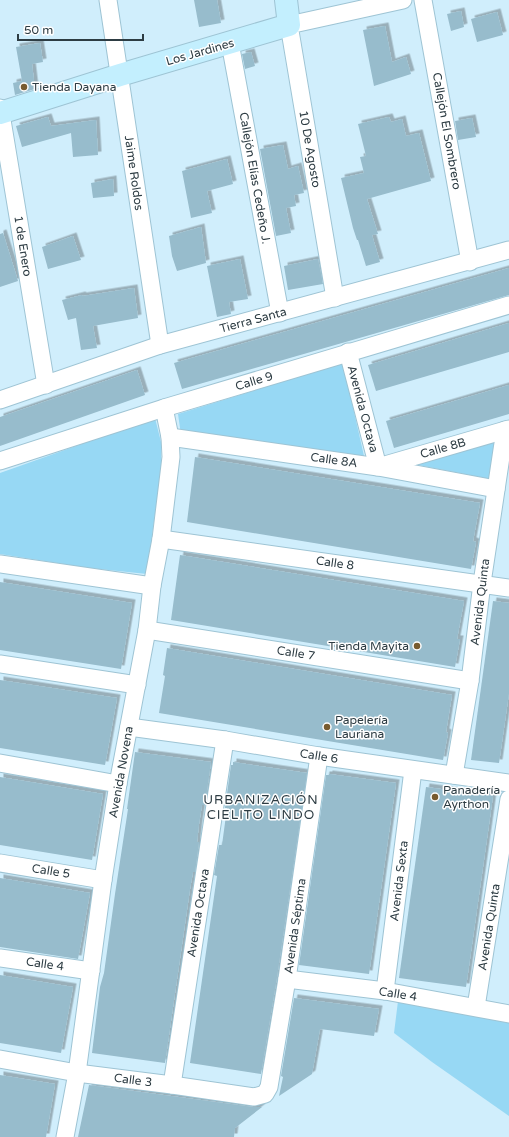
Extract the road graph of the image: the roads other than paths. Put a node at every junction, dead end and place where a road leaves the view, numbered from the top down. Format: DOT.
graph roads {
  1 [pos="108,0"];
  2 [pos="286,0"];
  3 [pos="403,0"];
  4 [pos="423,0"];
  5 [pos="289,25"];
  6 [pos="230,43"];
  7 [pos="120,75"];
  8 [pos="0,111"];
  9 [pos="509,250"];
  10 [pos="470,262"];
  11 [pos="335,298"];
  12 [pos="509,305"];
  13 [pos="280,313"];
  14 [pos="160,346"];
  15 [pos="348,352"];
  16 [pos="46,385"];
  17 [pos="0,400"];
  18 [pos="164,408"];
  19 [pos="507,429"];
  20 [pos="170,437"];
  21 [pos="0,461"];
  22 [pos="378,467"];
  23 [pos="496,489"];
  24 [pos="161,539"];
  25 [pos="0,564"];
  26 [pos="482,584"];
  27 [pos="152,586"];
  28 [pos="509,588"];
  29 [pos="146,630"];
  30 [pos="0,664"];
  31 [pos="470,681"];
  32 [pos="137,685"];
  33 [pos="129,727"];
  34 [pos="225,740"];
  35 [pos="319,756"];
  36 [pos="0,763"];
  37 [pos="413,770"];
  38 [pos="454,775"];
  39 [pos="509,783"];
  40 [pos="118,784"];
  41 [pos="509,799"];
  42 [pos="0,863"];
  43 [pos="103,880"];
  44 [pos="0,958"];
  45 [pos="91,970"];
  46 [pos="287,979"];
  47 [pos="385,991"];
  48 [pos="476,1007"];
  49 [pos="509,1014"];
  50 [pos="0,1059"];
  51 [pos="76,1072"];
  52 [pos="172,1085"];
  53 [pos="266,1094"];
  54 [pos="65,1137"];
  1 -- 7 [label="street, Jaime Roldos"];
  2 -- 5 [label="street, 10 De Agosto"];
  3 -- 5 [label="street, Los Jardines"];
  4 -- 10 [label="street, Callejón El Sombrero"];
  5 -- 6 [label="street, Los Jardines"];
  5 -- 11 [label="street, 10 De Agosto"];
  6 -- 7 [label="street, Los Jardines"];
  6 -- 13 [label="street, Callejón Elías Cedeño J."];
  7 -- 8 [label="street, Los Jardines"];
  7 -- 14 [label="street, Jaime Roldos"];
  8 -- 16 [label="street, 1 de Enero"];
  9 -- 10 [label="street, Tierra Santa"];
  10 -- 11 [label="street, Tierra Santa"];
  11 -- 13 [label="street, Tierra Santa"];
  12 -- 15 [label="street, Calle 9"];
  13 -- 14 [label="street, Tierra Santa"];
  14 -- 16 [label="street, Tierra Santa"];
  15 -- 18 [label="street, Calle 9"];
  15 -- 22 [label="street, Avenida Octava"];
  16 -- 17 [label="street, Tierra Santa"];
  18 -- 20 [label="street, Avenida Novena"];
  18 -- 21 [label="street, Calle 9"];
  19 -- 22 [label="street, Calle 8B"];
  19 -- 23 [label="street, Avenida Quinta"];
  20 -- 22 [label="street, Calle 8A"];
  20 -- 24 [label="street, Avenida Novena"];
  22 -- 23 [label="street, Calle 8A"];
  23 -- 26 [label="street, Avenida Quinta"];
  24 -- 26 [label="street, Calle 8"];
  24 -- 27 [label="street, Avenida Novena"];
  25 -- 27 [label="street"];
  26 -- 28 [label="street, Calle 8"];
  26 -- 31 [label="street, Avenida Quinta"];
  27 -- 29 [label="street, Avenida Novena"];
  29 -- 31 [label="street, Calle 7"];
  29 -- 32 [label="street, Avenida Novena"];
  30 -- 32 [label="street"];
  31 -- 38 [label="street, Avenida Quinta"];
  32 -- 33 [label="street, Avenida Novena"];
  33 -- 34 [label="street, Calle 6"];
  33 -- 40 [label="street, Avenida Novena"];
  34 -- 35 [label="street, Calle 6"];
  34 -- 52 [label="street, Avenida Octava"];
  35 -- 37 [label="street, Calle 6"];
  35 -- 46 [label="street, Avenida Séptima"];
  36 -- 40 [label="street"];
  37 -- 38 [label="street, Calle 6"];
  37 -- 47 [label="street, Avenida Sexta"];
  38 -- 39 [label="street, Calle 6"];
  40 -- 43 [label="street, Avenida Novena"];
  41 -- 48 [label="street, Avenida Quinta"];
  42 -- 43 [label="street, Calle 5"];
  43 -- 45 [label="street, Avenida Novena"];
  44 -- 45 [label="street, Calle 4"];
  45 -- 51 [label="street, Avenida Novena"];
  46 -- 47 [label="street, Calle 4"];
  46 -- 53 [label="street, Avenida Séptima"];
  47 -- 48 [label="street, Calle 4"];
  48 -- 49 [label="street, Calle 4"];
  50 -- 51 [label="street, Calle 3"];
  51 -- 52 [label="street, Calle 3"];
  51 -- 54 [label="street, Avenida Novena"];
  52 -- 53 [label="street, Calle 3"];
}
